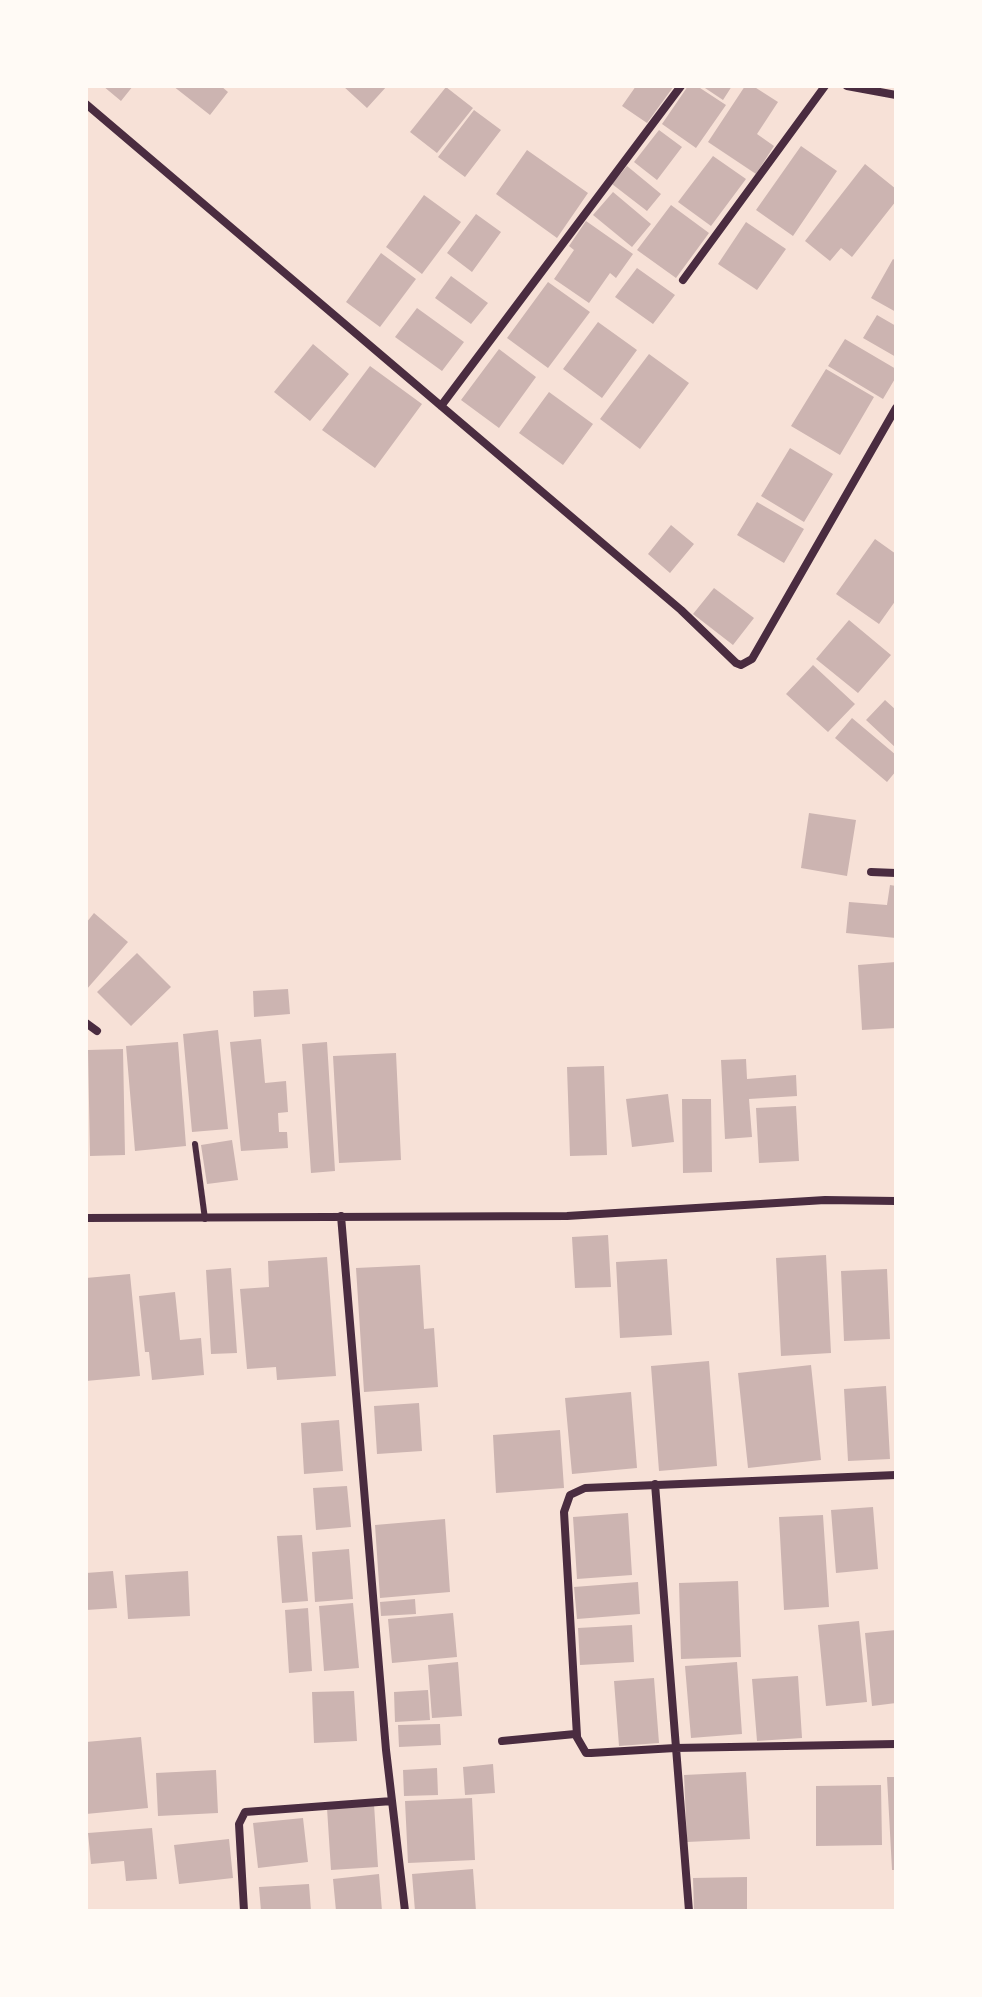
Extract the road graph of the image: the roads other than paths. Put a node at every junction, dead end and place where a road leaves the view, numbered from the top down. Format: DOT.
graph roads {
  1 [pos="681,86"];
  2 [pos="825,86"];
  3 [pos="847,86"];
  4 [pos="867,89"];
  5 [pos="896,95"];
  6 [pos="86,104"];
  7 [pos="683,280"];
  8 [pos="441,406"];
  9 [pos="896,408"];
  10 [pos="871,872"];
  11 [pos="896,873"];
  12 [pos="86,1023"];
  13 [pos="97,1031"];
  14 [pos="195,1144"];
  15 [pos="896,1201"];
  16 [pos="341,1216"];
  17 [pos="86,1218"];
  18 [pos="205,1219"];
  19 [pos="896,1475"];
  20 [pos="655,1484"];
  21 [pos="577,1736"];
  22 [pos="502,1741"];
  23 [pos="896,1744"];
  24 [pos="675,1748"];
  25 [pos="392,1801"];
  26 [pos="244,1911"];
  27 [pos="405,1911"];
  28 [pos="689,1911"];
  1 -- 8 [label="street"];
  2 -- 7 [label="street"];
  3 -- 4 [label="street"];
  4 -- 5 [label="street"];
  6 -- 8 [label="street"];
  8 -- 9 [label="street"];
  10 -- 11 [label="street"];
  12 -- 13 [label="street"];
  14 -- 18 [label="lane"];
  15 -- 16 [label="street"];
  16 -- 18 [label="street"];
  16 -- 25 [label="street"];
  17 -- 18 [label="street"];
  19 -- 20 [label="street"];
  20 -- 21 [label="street"];
  20 -- 24 [label="street"];
  21 -- 22 [label="street"];
  21 -- 24 [label="street"];
  23 -- 24 [label="street"];
  24 -- 28 [label="street"];
  25 -- 26 [label="street"];
  25 -- 27 [label="street"];
}
